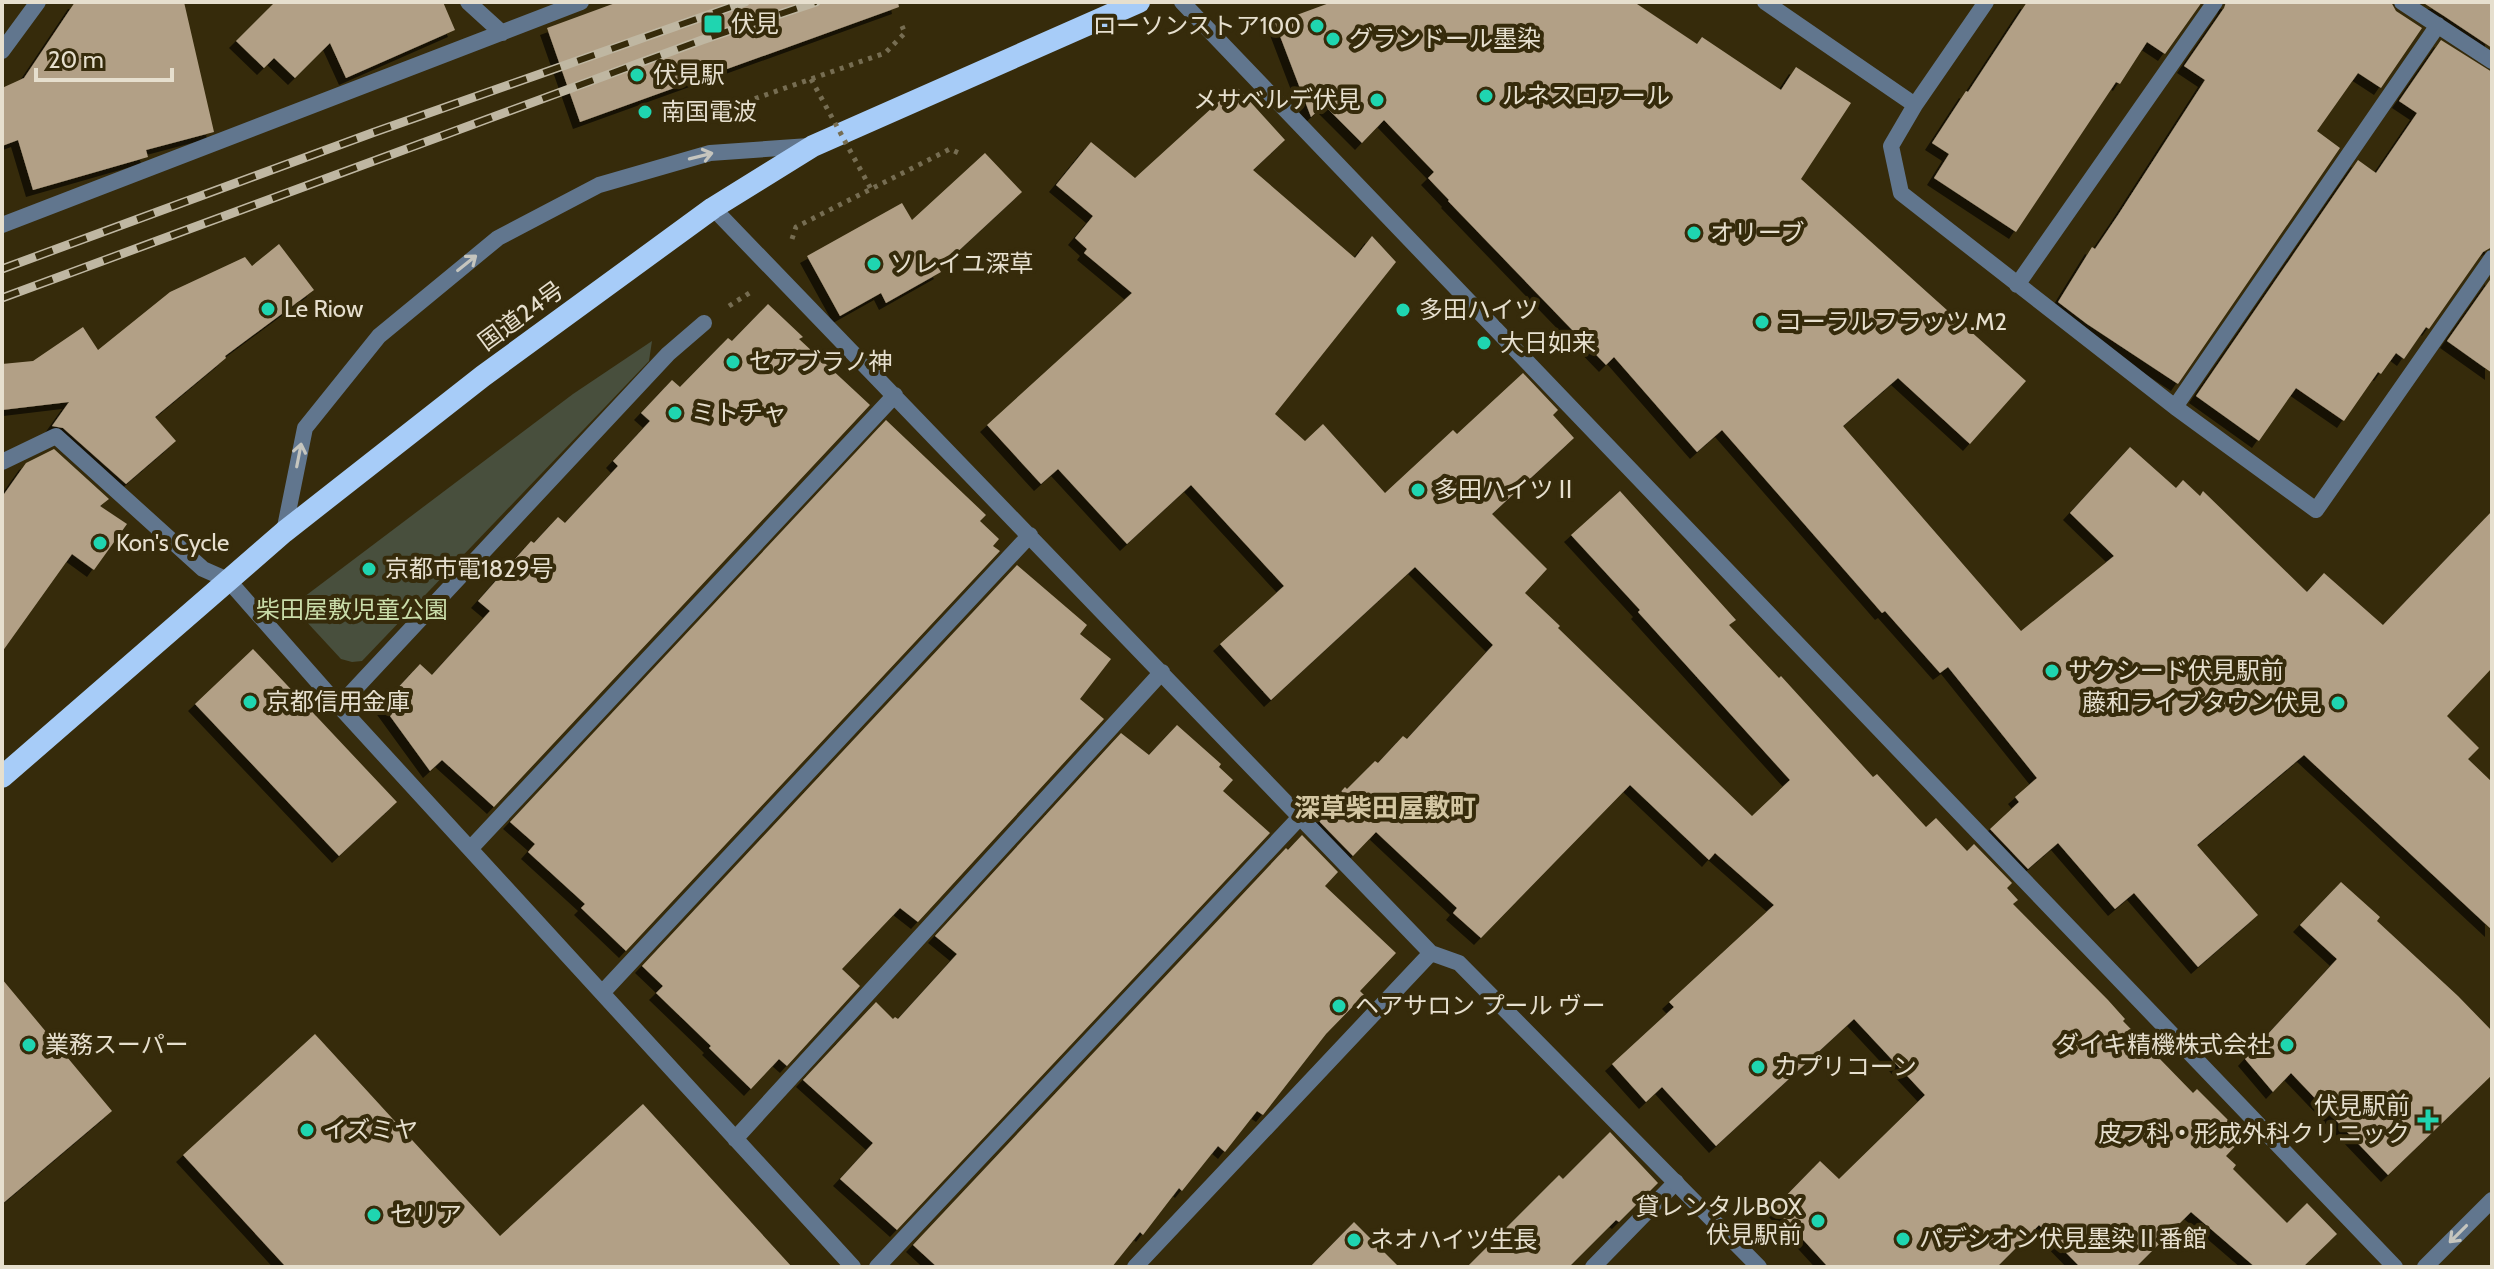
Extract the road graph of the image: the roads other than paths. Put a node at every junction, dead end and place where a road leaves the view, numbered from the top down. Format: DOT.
graph roads {
  1 [pos="38,2"];
  2 [pos="468,2"];
  3 [pos="581,2"];
  4 [pos="1139,2"];
  5 [pos="1182,2"];
  6 [pos="1765,2"];
  7 [pos="1986,2"];
  8 [pos="2215,2"];
  9 [pos="2402,2"];
  10 [pos="2438,25"];
  11 [pos="502,33"];
  12 [pos="2,51"];
  13 [pos="2492,61"];
  14 [pos="1915,105"];
  15 [pos="813,146"];
  16 [pos="713,208"];
  17 [pos="2,225"];
  18 [pos="2492,258"];
  19 [pos="2017,285"];
  20 [pos="704,323"];
  21 [pos="895,395"];
  22 [pos="2175,407"];
  23 [pos="2,462"];
  24 [pos="284,532"];
  25 [pos="1030,535"];
  26 [pos="228,580"];
  27 [pos="1162,672"];
  28 [pos="339,706"];
  29 [pos="3,775"];
  30 [pos="1301,816"];
  31 [pos="470,849"];
  32 [pos="1431,953"];
  33 [pos="602,993"];
  34 [pos="735,1139"];
  35 [pos="1676,1182"];
  36 [pos="2492,1200"];
  37 [pos="853,1267"];
  38 [pos="877,1267"];
  39 [pos="1135,1267"];
  40 [pos="1593,1267"];
  41 [pos="1759,1267"];
  42 [pos="2395,1267"];
  43 [pos="2425,1267"];
  1 -- 12 [label="street"];
  2 -- 11 [label="street"];
  3 -- 11 [label="street"];
  4 -- 15 [label="highway, 国道24号"];
  5 -- 42 [label="street"];
  6 -- 14 [label="street"];
  7 -- 14 [label="street"];
  8 -- 19 [label="street"];
  9 -- 10 [label="street"];
  10 -- 13 [label="street"];
  10 -- 22 [label="street"];
  11 -- 17 [label="street"];
  14 -- 19 [label="street"];
  15 -- 16 [label="highway, 国道24号"];
  24 -- 15 [label="street, one-way"];
  16 -- 21 [label="street"];
  16 -- 24 [label="highway, 国道24号"];
  18 -- 22 [label="street"];
  19 -- 22 [label="street"];
  20 -- 28 [label="street"];
  21 -- 25 [label="street"];
  21 -- 31 [label="street"];
  23 -- 26 [label="street"];
  24 -- 26 [label="highway, 国道24号"];
  25 -- 27 [label="street"];
  25 -- 33 [label="street"];
  26 -- 28 [label="street"];
  26 -- 29 [label="highway, 国道24号"];
  27 -- 30 [label="street"];
  27 -- 34 [label="street"];
  28 -- 31 [label="street"];
  30 -- 32 [label="street"];
  30 -- 38 [label="street"];
  31 -- 33 [label="street"];
  32 -- 35 [label="street"];
  32 -- 39 [label="street"];
  33 -- 34 [label="street"];
  34 -- 37 [label="street"];
  35 -- 40 [label="street"];
  35 -- 41 [label="street"];
  36 -- 43 [label="street, one-way"];
}
